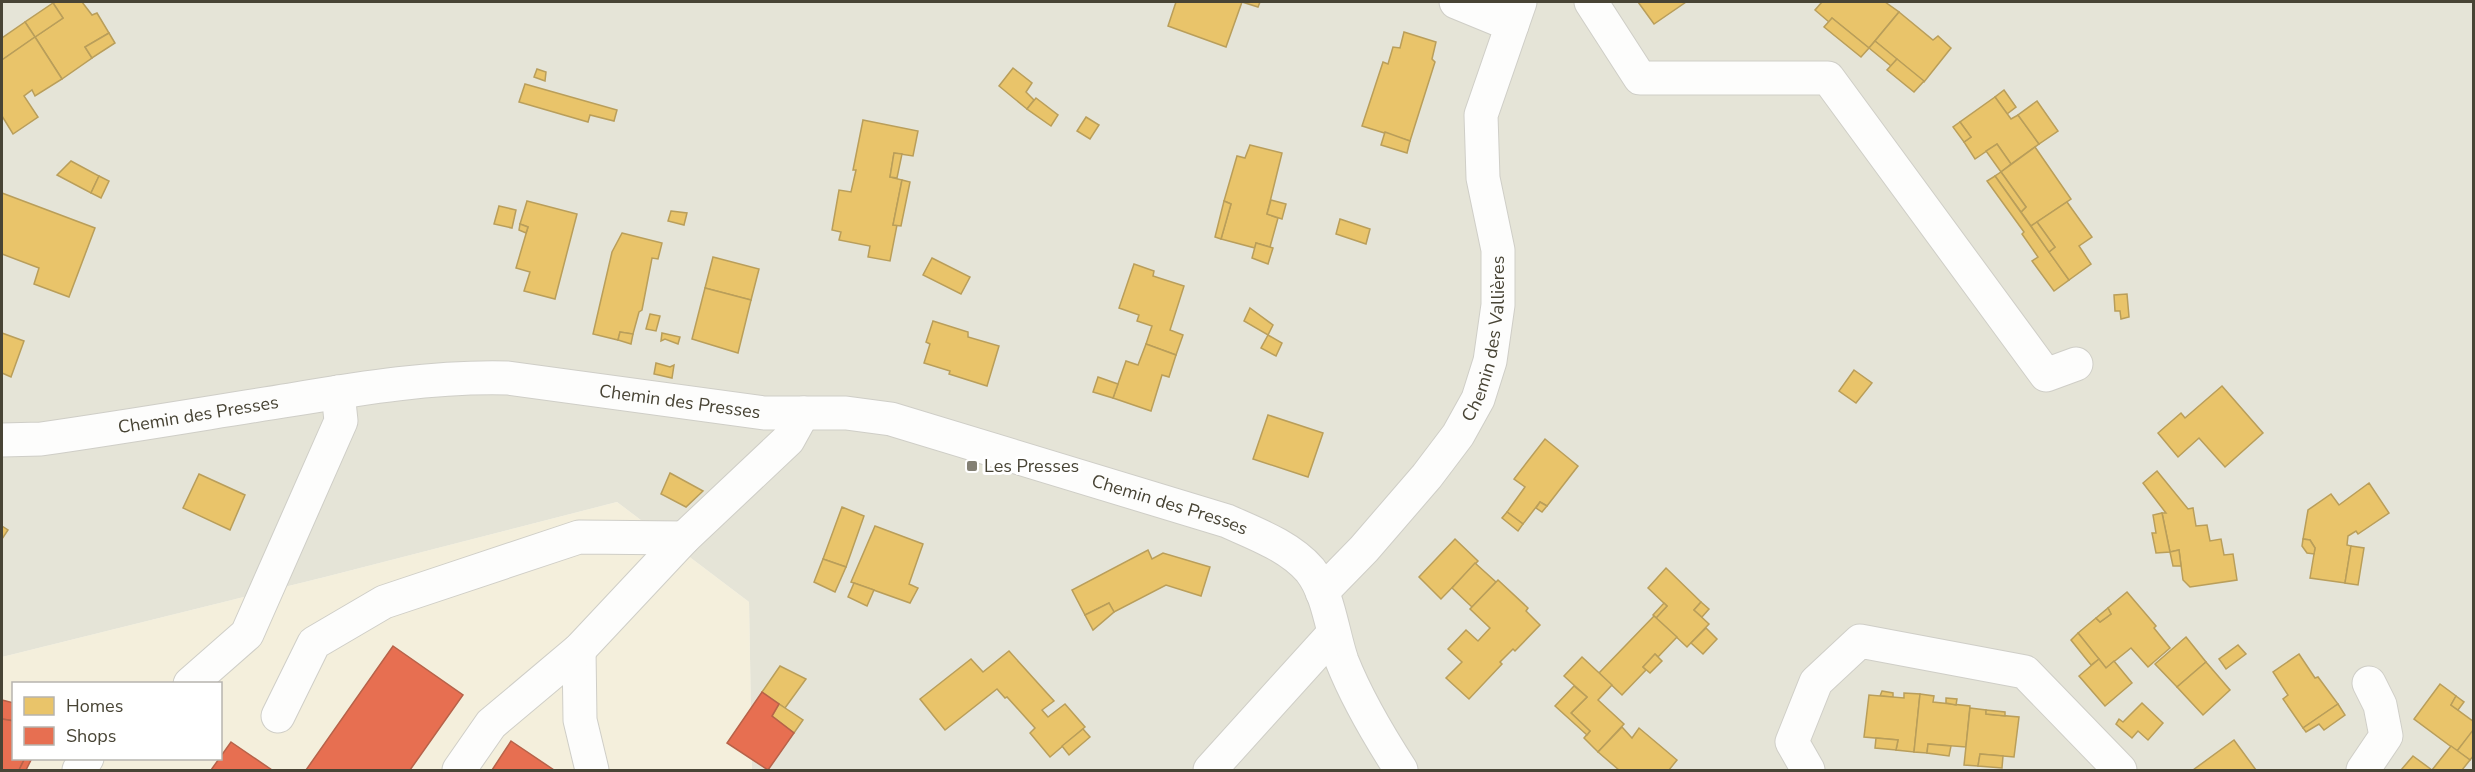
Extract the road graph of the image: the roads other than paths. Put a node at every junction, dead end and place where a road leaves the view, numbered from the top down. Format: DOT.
graph roads {
  1 [pos="1456,2"];
  2 [pos="1591,2"];
  3 [pos="1516,13"];
  4 [pos="2076,364"];
  5 [pos="338,392"];
  6 [pos="803,413"];
  7 [pos="2,440"];
  8 [pos="684,538"];
  9 [pos="1322,592"];
  10 [pos="1333,634"];
  11 [pos="579,650"];
  12 [pos="192,682"];
  13 [pos="2369,683"];
  14 [pos="278,716"];
  15 [pos="459,771"];
  16 [pos="592,771"];
  17 [pos="1210,771"];
  18 [pos="1401,771"];
  19 [pos="1808,771"];
  20 [pos="2120,771"];
  21 [pos="2363,771"];
  1 -- 3 [label="street"];
  2 -- 4 [label="street"];
  3 -- 9 [label="street, Chemin des Vallières"];
  5 -- 6 [label="street, Chemin des Presses"];
  5 -- 7 [label="street, Chemin des Presses"];
  5 -- 12 [label="street"];
  6 -- 8 [label="street"];
  6 -- 9 [label="street, Chemin des Presses"];
  8 -- 11 [label="street"];
  8 -- 14 [label="street"];
  9 -- 10 [label="street, Chemin des Presses"];
  10 -- 17 [label="street"];
  10 -- 18 [label="street, Chemin des Presses"];
  11 -- 15 [label="street"];
  11 -- 16 [label="street"];
  13 -- 21 [label="street"];
  19 -- 20 [label="street"];
}
